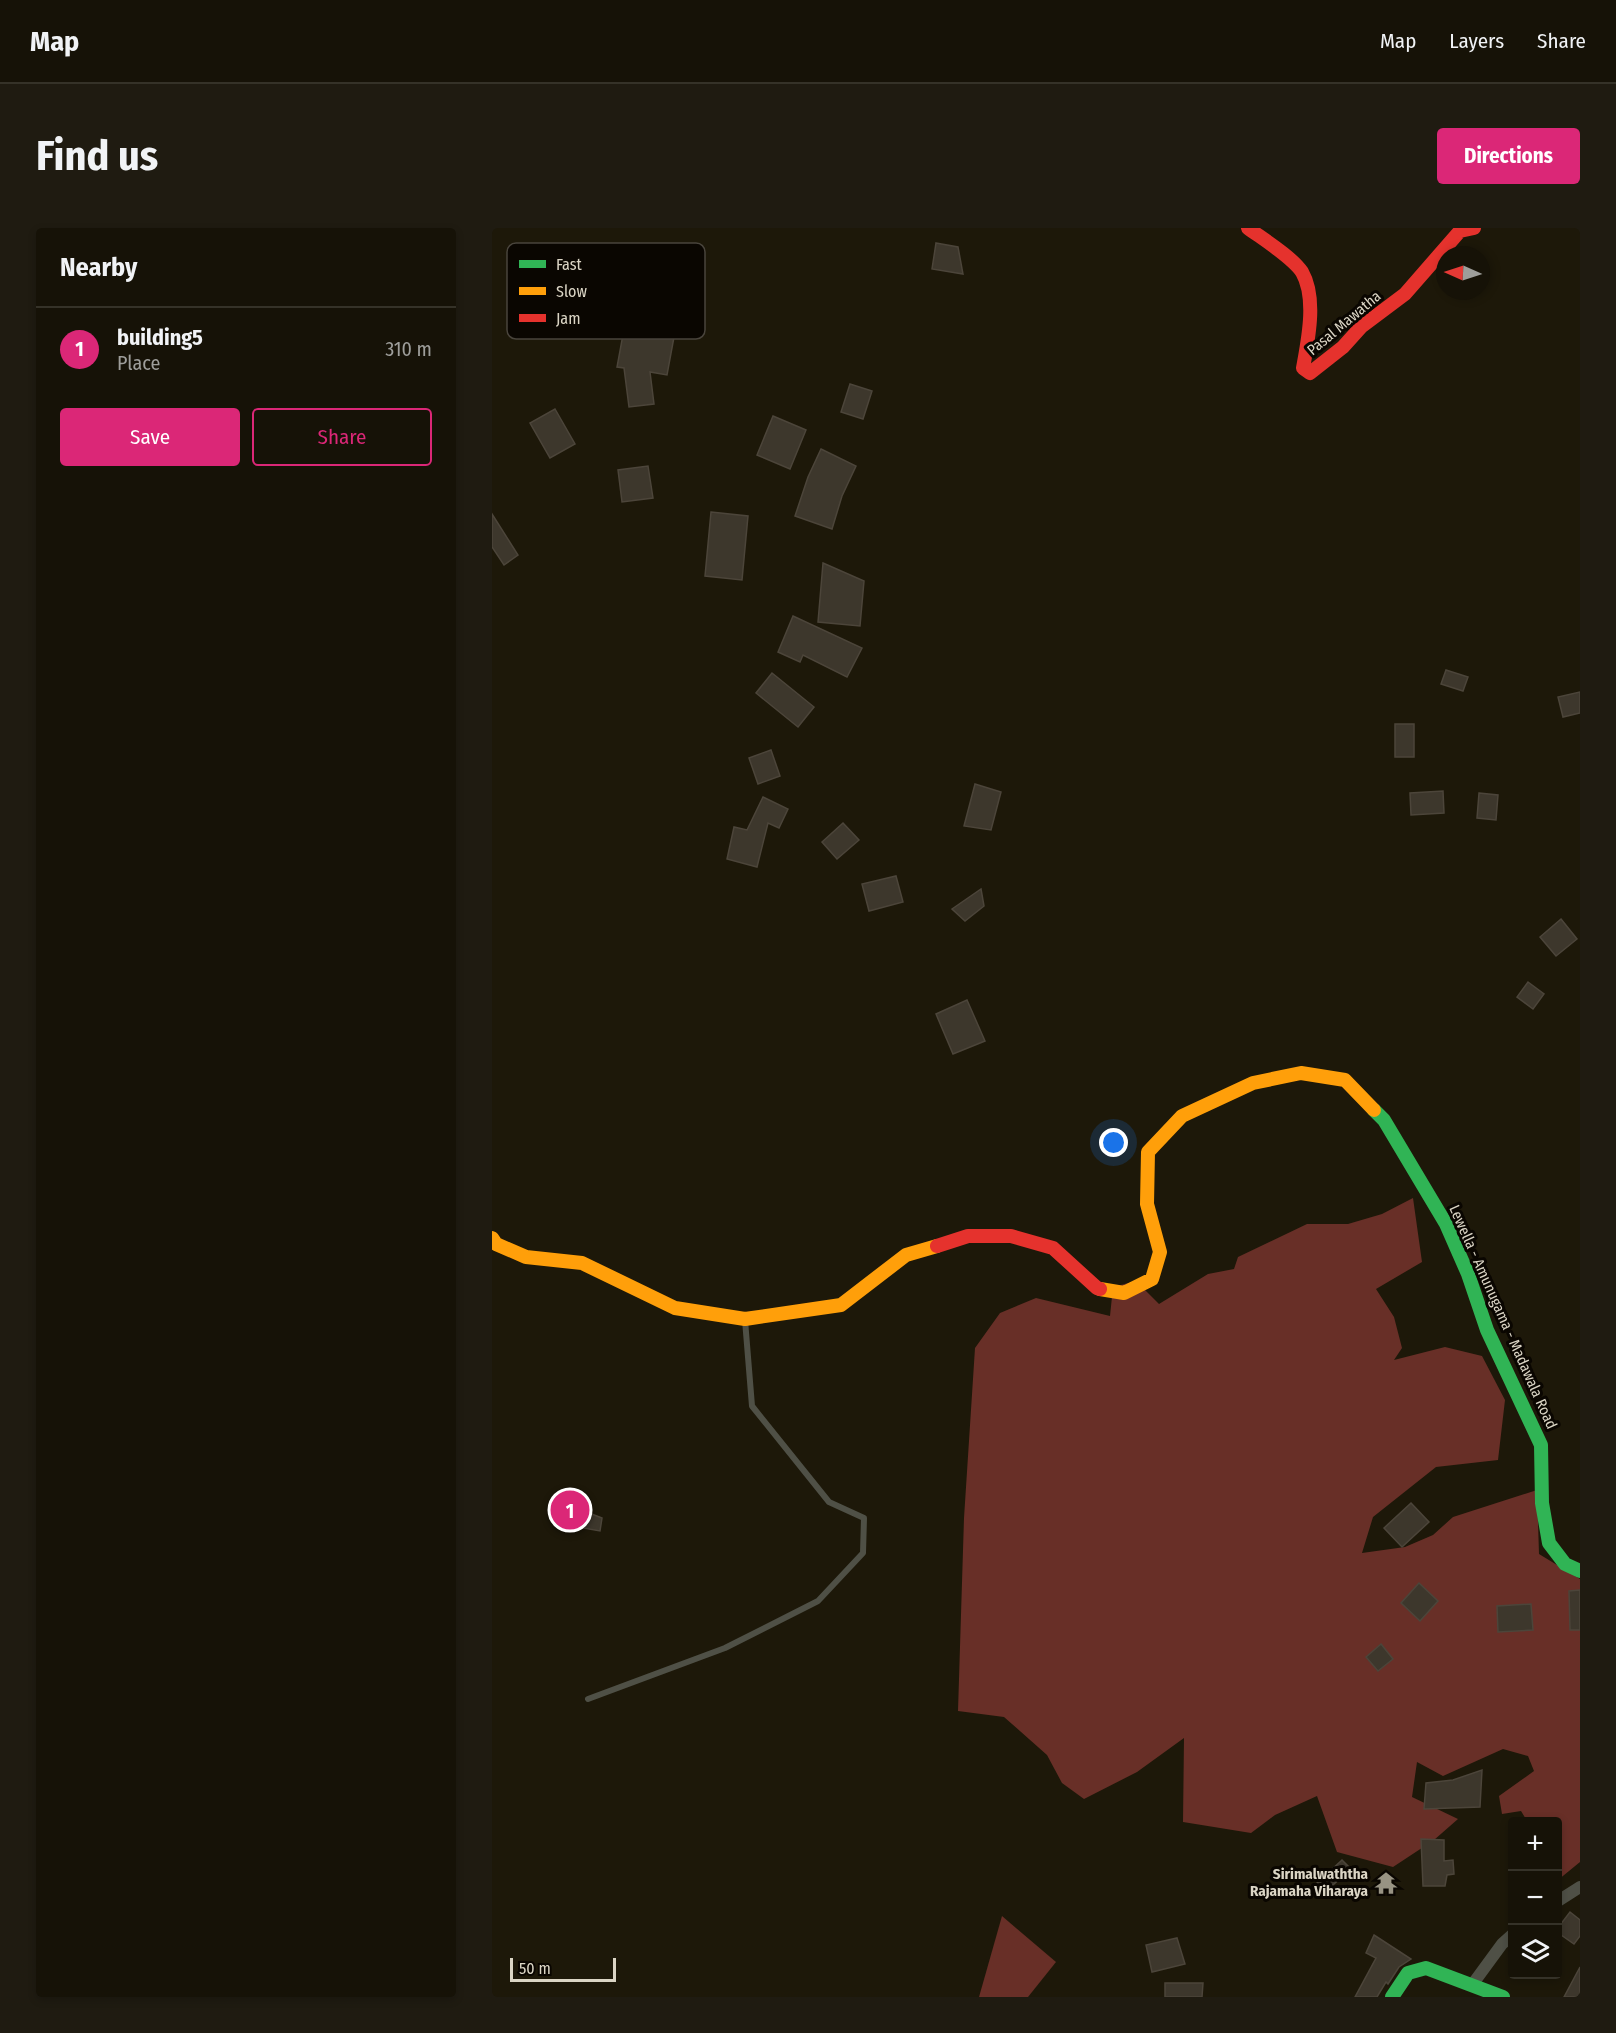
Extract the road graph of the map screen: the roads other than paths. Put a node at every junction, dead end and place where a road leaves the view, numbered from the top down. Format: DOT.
graph roads {
  1 [pos="1248,228"];
  2 [pos="1474,228"];
  3 [pos="492,1238"];
  4 [pos="745,1319"];
  5 [pos="1580,1571"];
  6 [pos="588,1699"];
  7 [pos="1580,1887"];
  8 [pos="1562,1898"];
  9 [pos="1508,1939"];
  10 [pos="1472,1985"];
  11 [pos="1392,1997"];
  12 [pos="1503,1997"];
  1 -- 2 [label="main road, Pasal Mawatha"];
  3 -- 4 [label="main road, Lewella - Amunugama - Madawala Road"];
  4 -- 5 [label="main road, Lewella - Amunugama - Madawala Road"];
  4 -- 6 [label="lane"];
  7 -- 8 [label="street"];
  9 -- 10 [label="street"];
  10 -- 11 [label="main road"];
  10 -- 12 [label="main road"];
}
